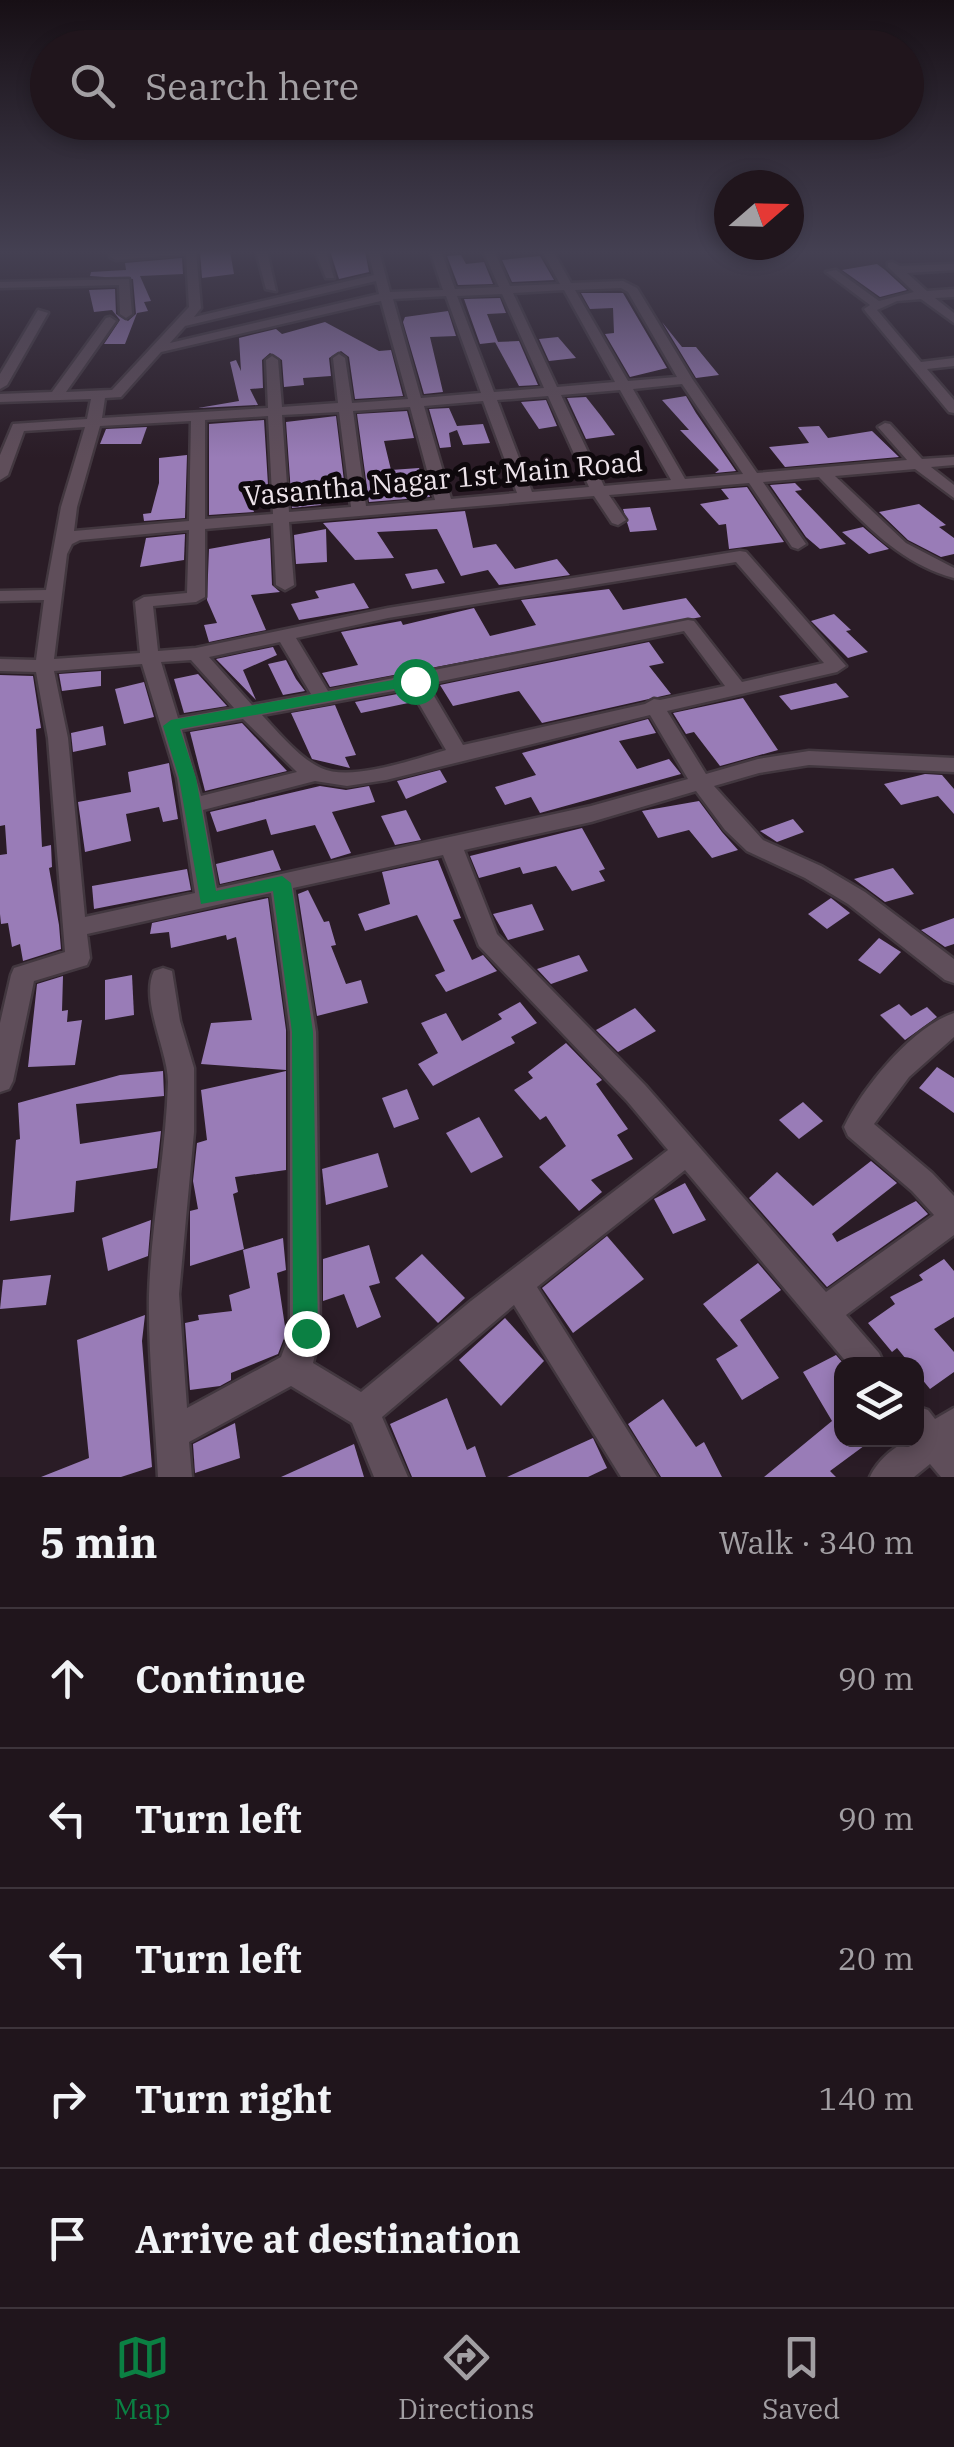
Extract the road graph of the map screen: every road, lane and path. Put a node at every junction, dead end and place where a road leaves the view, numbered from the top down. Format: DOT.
graph roads {
  1 [pos="38,320"];
  2 [pos="186,320"];
  3 [pos="208,320"];
  4 [pos="285,320"];
  5 [pos="392,320"];
  6 [pos="458,320"];
  7 [pos="520,320"];
  8 [pos="586,320"];
  9 [pos="651,320"];
  10 [pos="879,320"];
  11 [pos="110,321"];
  12 [pos="180,327"];
  13 [pos="159,350"];
  14 [pos="339,358"];
  15 [pos="272,360"];
  16 [pos="954,362"];
  17 [pos="916,366"];
  18 [pos="686,380"];
  19 [pos="0,386"];
  20 [pos="622,387"];
  21 [pos="554,392"];
  22 [pos="485,396"];
  23 [pos="55,397"];
  24 [pos="98,397"];
  25 [pos="0,398"];
  26 [pos="415,403"];
  27 [pos="343,408"];
  28 [pos="954,409"];
  29 [pos="272,410"];
  30 [pos="198,415"];
  31 [pos="96,422"];
  32 [pos="885,427"];
  33 [pos="954,461"];
  34 [pos="919,466"];
  35 [pos="825,474"];
  36 [pos="0,475"];
  37 [pos="753,476"];
  38 [pos="680,482"];
  39 [pos="598,490"];
  40 [pos="954,493"];
  41 [pos="526,498"];
  42 [pos="444,503"];
  43 [pos="360,511"];
  44 [pos="283,518"];
  45 [pos="618,520"];
  46 [pos="197,525"];
  47 [pos="67,540"];
  48 [pos="798,544"];
  49 [pos="954,573"];
  50 [pos="285,585"];
  51 [pos="52,595"];
  52 [pos="0,596"];
  53 [pos="286,635"];
  54 [pos="196,654"];
  55 [pos="150,658"];
  56 [pos="0,665"];
  57 [pos="44,666"];
  58 [pos="415,681"];
  59 [pos="736,687"];
  60 [pos="323,698"];
  61 [pos="654,705"];
  62 [pos="249,713"];
  63 [pos="171,726"];
  64 [pos="458,753"];
  65 [pos="954,766"];
  66 [pos="315,774"];
  67 [pos="700,780"];
  68 [pos="192,806"];
  69 [pos="451,846"];
  70 [pos="282,883"];
  71 [pos="208,900"];
  72 [pos="74,928"];
  73 [pos="951,966"];
  74 [pos="163,978"];
  75 [pos="954,1022"];
  76 [pos="0,1078"];
  77 [pos="686,1152"];
  78 [pos="954,1218"];
  79 [pos="518,1285"];
  80 [pos="824,1312"];
  81 [pos="862,1357"];
  82 [pos="292,1368"];
  83 [pos="363,1412"];
  84 [pos="934,1429"];
  85 [pos="173,1432"];
  86 [pos="954,1466"];
  87 [pos="175,1477"];
  88 [pos="391,1477"];
  89 [pos="640,1477"];
  90 [pos="888,1477"];
  1 -- 19 [label="street"];
  2 -- 12 [label="street"];
  3 -- 12 [label="street"];
  4 -- 13 [label="street"];
  5 -- 26 [label="street"];
  6 -- 22 [label="street"];
  7 -- 21 [label="street"];
  8 -- 20 [label="street"];
  9 -- 18 [label="street"];
  10 -- 17 [label="street"];
  11 -- 23 [label="street"];
  12 -- 13 [label="street"];
  13 -- 24 [label="street"];
  14 -- 27 [label="street"];
  15 -- 29 [label="street"];
  16 -- 17 [label="street"];
  17 -- 28 [label="street"];
  18 -- 20 [label="street"];
  18 -- 37 [label="street"];
  20 -- 21 [label="street"];
  20 -- 38 [label="street"];
  21 -- 22 [label="street"];
  21 -- 39 [label="street"];
  22 -- 26 [label="street"];
  22 -- 41 [label="street"];
  23 -- 24 [label="street"];
  23 -- 25 [label="street"];
  24 -- 31 [label="street"];
  26 -- 27 [label="street"];
  26 -- 42 [label="street"];
  27 -- 29 [label="street"];
  27 -- 43 [label="street"];
  29 -- 30 [label="street"];
  29 -- 44 [label="street"];
  30 -- 31 [label="street"];
  30 -- 46 [label="street"];
  31 -- 36 [label="street"];
  31 -- 47 [label="street"];
  32 -- 34 [label="street"];
  33 -- 34 [label="street, Vasantha Nagar 1st Main Road"];
  34 -- 35 [label="street, Vasantha Nagar 1st Main Road"];
  34 -- 40 [label="street"];
  35 -- 37 [label="street, Vasantha Nagar 1st Main Road"];
  35 -- 49 [label="street"];
  37 -- 38 [label="street, Vasantha Nagar 1st Main Road"];
  37 -- 48 [label="street"];
  38 -- 39 [label="street, Vasantha Nagar 1st Main Road"];
  39 -- 41 [label="street, Vasantha Nagar 1st Main Road"];
  39 -- 45 [label="street"];
  41 -- 42 [label="street, Vasantha Nagar 1st Main Road"];
  42 -- 43 [label="street, Vasantha Nagar 1st Main Road"];
  43 -- 44 [label="street, Vasantha Nagar 1st Main Road"];
  44 -- 46 [label="street, Vasantha Nagar 1st Main Road"];
  44 -- 50 [label="street"];
  46 -- 47 [label="street, Vasantha Nagar 1st Main Road"];
  46 -- 55 [label="street"];
  47 -- 51 [label="street"];
  51 -- 52 [label="street"];
  51 -- 57 [label="street"];
  53 -- 54 [label="street"];
  53 -- 59 [label="street"];
  53 -- 60 [label="street"];
  54 -- 55 [label="street"];
  54 -- 62 [label="street"];
  55 -- 57 [label="street"];
  55 -- 63 [label="street"];
  56 -- 57 [label="street"];
  57 -- 72 [label="street"];
  58 -- 59 [label="street"];
  58 -- 60 [label="street"];
  58 -- 64 [label="street"];
  59 -- 61 [label="street"];
  60 -- 62 [label="street"];
  61 -- 64 [label="street"];
  61 -- 67 [label="street"];
  62 -- 63 [label="street"];
  62 -- 66 [label="street"];
  63 -- 68 [label="street"];
  64 -- 66 [label="street"];
  65 -- 67 [label="street"];
  66 -- 68 [label="street"];
  67 -- 69 [label="street"];
  67 -- 73 [label="street"];
  68 -- 71 [label="street"];
  69 -- 70 [label="street"];
  69 -- 77 [label="street"];
  70 -- 71 [label="street"];
  70 -- 82 [label="street"];
  71 -- 72 [label="street"];
  72 -- 76 [label="street"];
  74 -- 85 [label="street"];
  75 -- 78 [label="street"];
  77 -- 79 [label="street"];
  77 -- 80 [label="street"];
  78 -- 80 [label="street"];
  79 -- 83 [label="street"];
  79 -- 89 [label="street"];
  80 -- 81 [label="street"];
  82 -- 83 [label="street"];
  82 -- 85 [label="street"];
  83 -- 88 [label="street"];
  84 -- 86 [label="street"];
  84 -- 90 [label="street"];
  85 -- 87 [label="street"];
}
